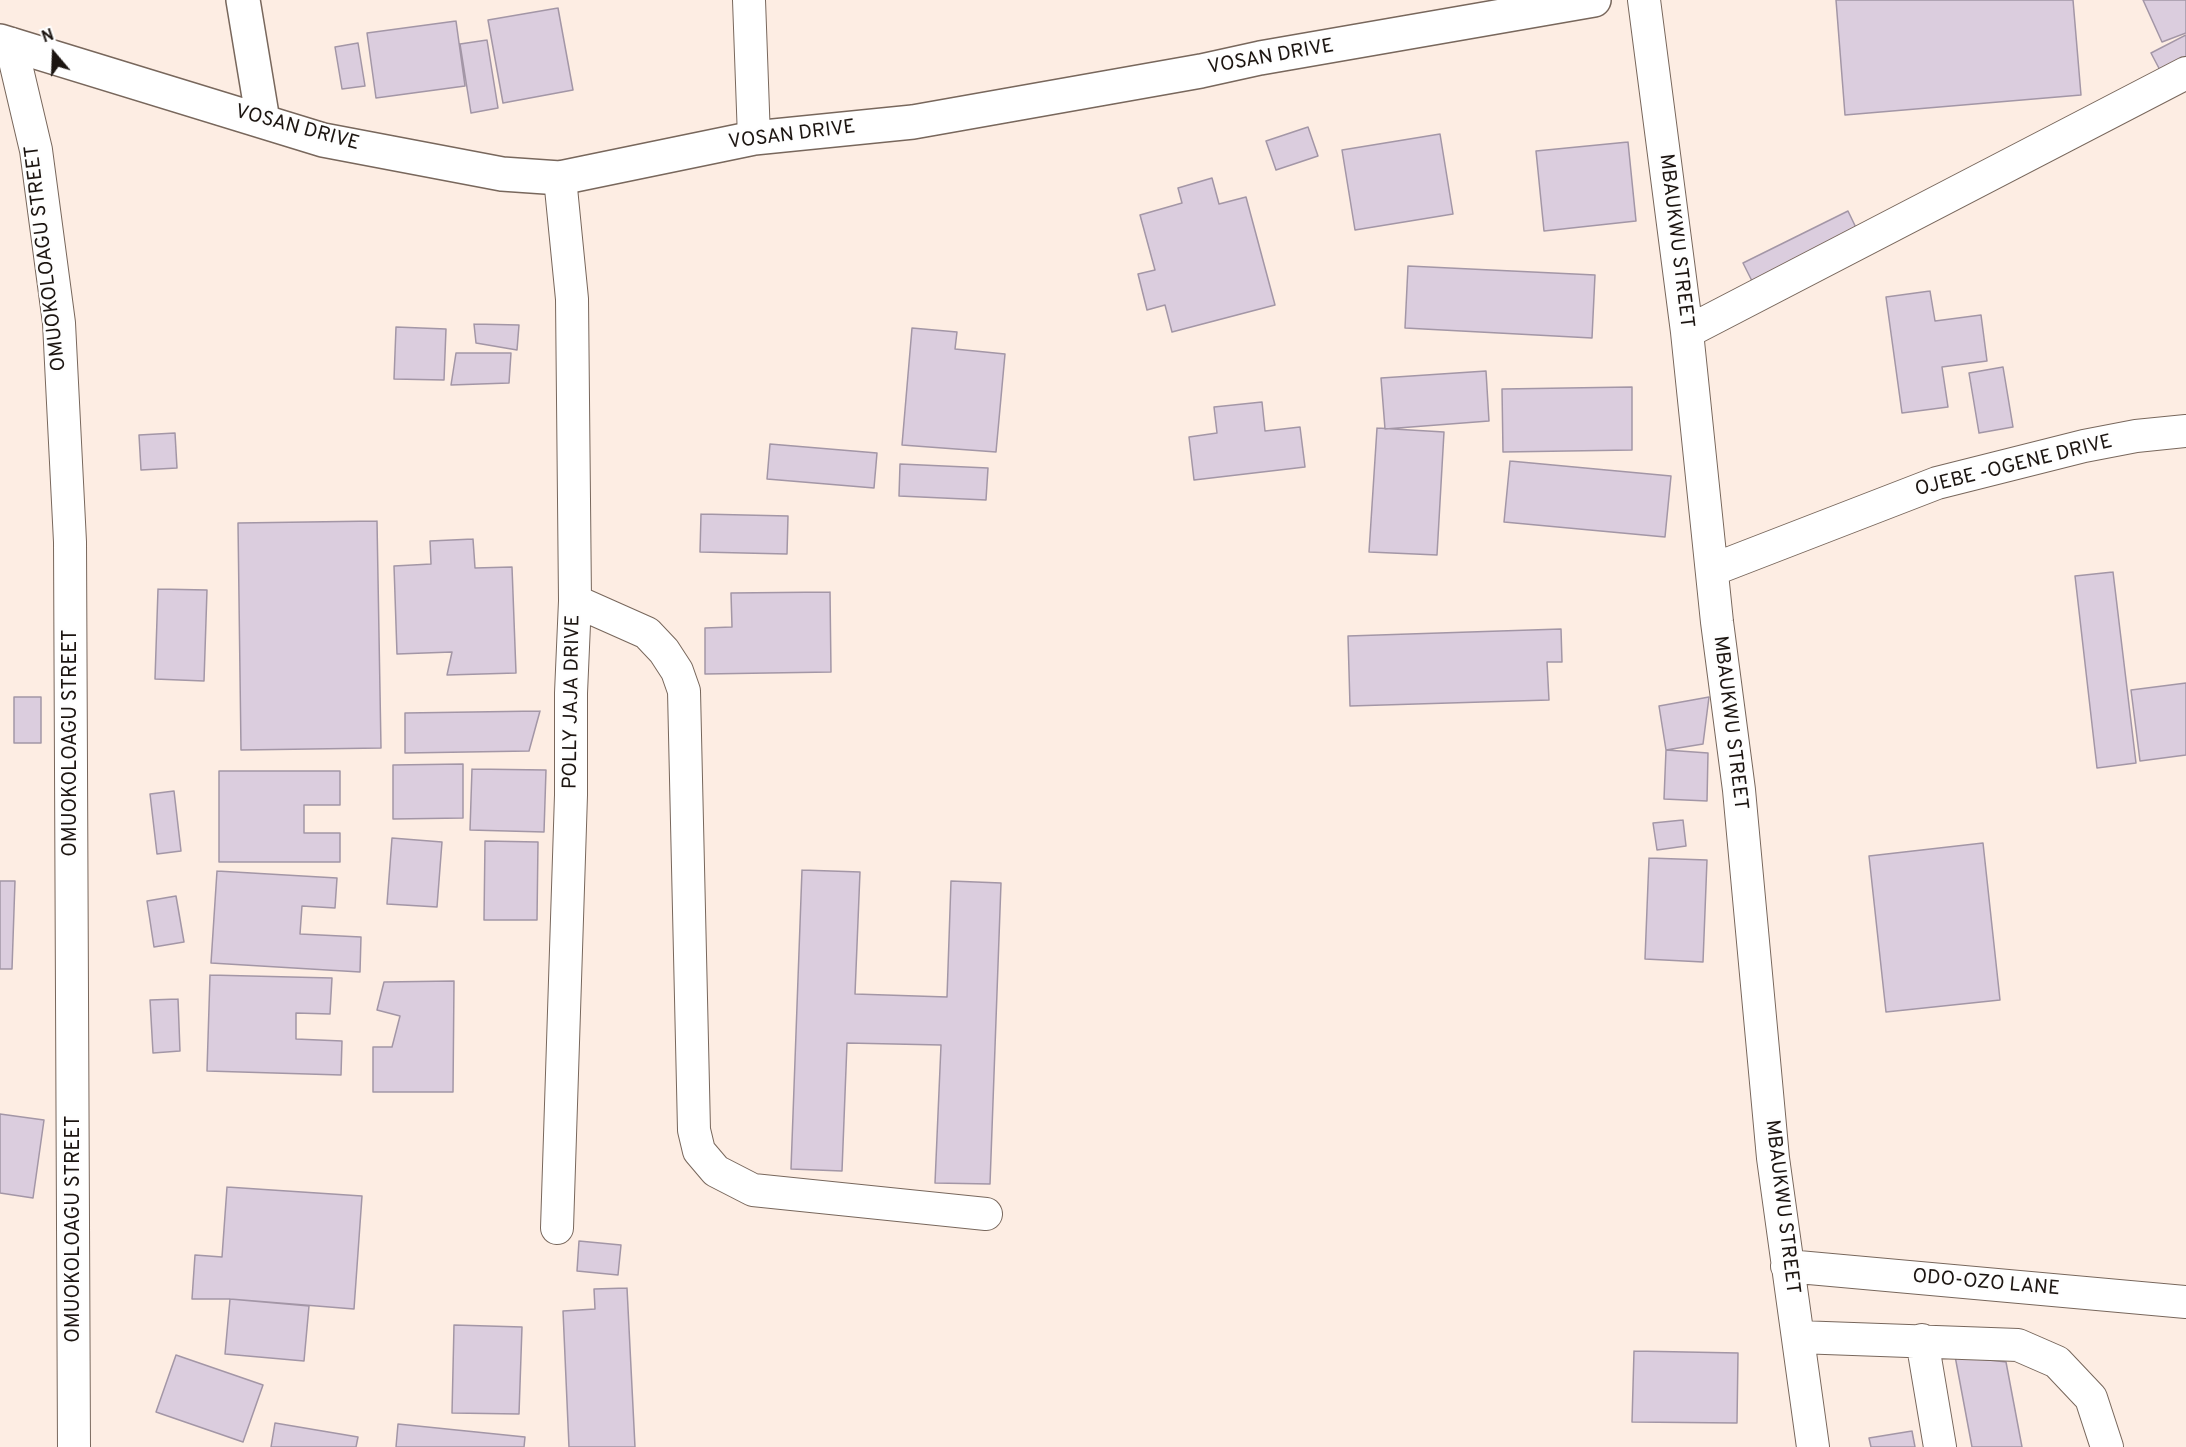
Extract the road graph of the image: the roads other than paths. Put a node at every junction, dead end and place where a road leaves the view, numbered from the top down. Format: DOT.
graph roads {
  1 [pos="243,0"];
  2 [pos="749,0"];
  3 [pos="1594,0"];
  4 [pos="1644,0"];
  5 [pos="6,42"];
  6 [pos="2186,73"];
  7 [pos="263,121"];
  8 [pos="754,138"];
  9 [pos="560,178"];
  10 [pos="1687,332"];
  11 [pos="2186,431"];
  12 [pos="1712,570"];
  13 [pos="576,601"];
  14 [pos="986,1214"];
  15 [pos="556,1228"];
  16 [pos="1787,1266"];
  17 [pos="2186,1302"];
  18 [pos="1798,1337"];
  19 [pos="1922,1340"];
  20 [pos="74,1447"];
  21 [pos="1813,1447"];
  22 [pos="1940,1447"];
  23 [pos="2108,1447"];
  1 -- 7 [label="street"];
  2 -- 8 [label="street"];
  3 -- 8 [label="street, VOSAN DRIVE"];
  4 -- 10 [label="street, MBAUKWU STREET"];
  5 -- 7 [label="street, VOSAN DRIVE"];
  5 -- 20 [label="street, OMUOKOLOAGU STREET"];
  6 -- 10 [label="street"];
  7 -- 9 [label="street, VOSAN DRIVE"];
  8 -- 9 [label="street, VOSAN DRIVE"];
  9 -- 13 [label="street, POLLY JAJA DRIVE"];
  10 -- 12 [label="street, MBAUKWU STREET"];
  11 -- 12 [label="street, OJEBE -OGENE DRIVE"];
  12 -- 16 [label="street, MBAUKWU STREET"];
  13 -- 14 [label="street"];
  13 -- 15 [label="street, POLLY JAJA DRIVE"];
  16 -- 17 [label="street, ODO-OZO LANE"];
  16 -- 18 [label="street, MBAUKWU STREET"];
  18 -- 19 [label="street"];
  18 -- 21 [label="street, MBAUKWU STREET"];
  19 -- 22 [label="street"];
  19 -- 23 [label="street"];
}
